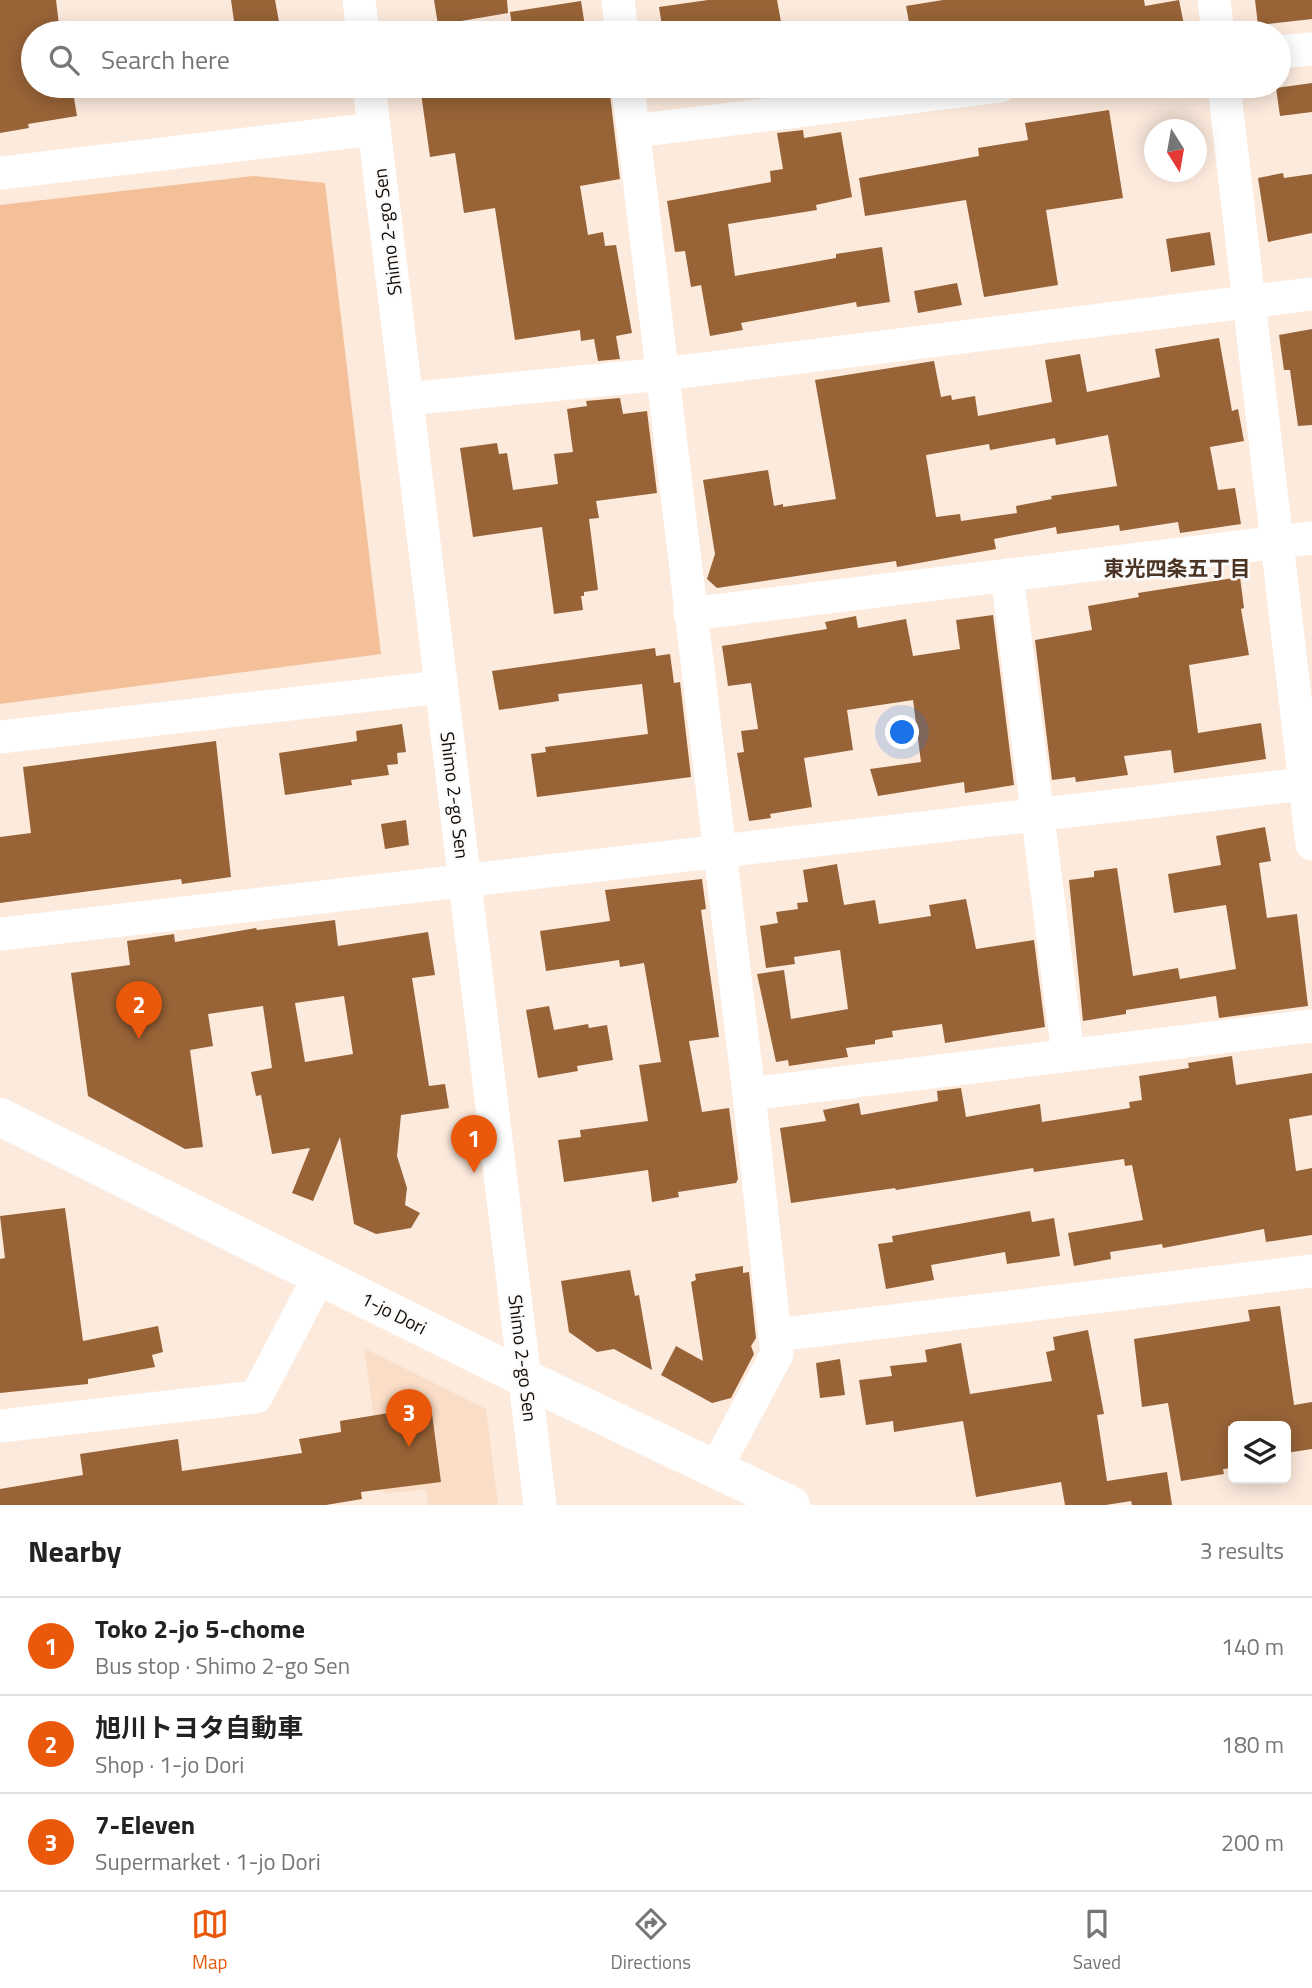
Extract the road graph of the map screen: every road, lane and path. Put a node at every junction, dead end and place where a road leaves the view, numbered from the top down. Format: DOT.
graph roads {
  1 [pos="359,0"];
  2 [pos="618,0"];
  3 [pos="1214,0"];
  4 [pos="362,21"];
  5 [pos="621,21"];
  6 [pos="1217,21"];
  7 [pos="1312,49"];
  8 [pos="1291,51"];
  9 [pos="370,98"];
  10 [pos="630,98"];
  11 [pos="902,98"];
  12 [pos="1225,98"];
  13 [pos="374,129"];
  14 [pos="634,131"];
  15 [pos="0,173"];
  16 [pos="1312,294"];
  17 [pos="1250,301"];
  18 [pos="663,374"];
  19 [pos="407,399"];
  20 [pos="1312,538"];
  21 [pos="1276,542"];
  22 [pos="1007,575"];
  23 [pos="690,614"];
  24 [pos="441,687"];
  25 [pos="0,737"];
  26 [pos="1309,783"];
  27 [pos="1038,815"];
  28 [pos="1312,844"];
  29 [pos="720,852"];
  30 [pos="465,880"];
  31 [pos="0,934"];
  32 [pos="1312,1026"];
  33 [pos="1069,1055"];
  34 [pos="749,1094"];
  35 [pos="0,1117"];
  36 [pos="1312,1271"];
  37 [pos="320,1275"];
  38 [pos="775,1335"];
  39 [pos="526,1378"];
  40 [pos="0,1426"];
  41 [pos="716,1468"];
  42 [pos="540,1505"];
  43 [pos="791,1505"];
  1 -- 4 [label="street"];
  2 -- 5 [label="street"];
  3 -- 6 [label="street"];
  7 -- 8 [label="street"];
  9 -- 13 [label="street, Shimo 2-go Sen"];
  10 -- 14 [label="street"];
  11 -- 14 [label="street"];
  12 -- 17 [label="street"];
  13 -- 15 [label="street"];
  13 -- 19 [label="street, Shimo 2-go Sen"];
  14 -- 18 [label="street"];
  16 -- 17 [label="street"];
  17 -- 18 [label="street"];
  17 -- 21 [label="street"];
  18 -- 19 [label="street"];
  18 -- 23 [label="street"];
  19 -- 24 [label="street, Shimo 2-go Sen"];
  20 -- 21 [label="street"];
  21 -- 22 [label="street"];
  21 -- 26 [label="street"];
  22 -- 23 [label="street"];
  22 -- 27 [label="street"];
  23 -- 29 [label="street"];
  24 -- 25 [label="street"];
  24 -- 30 [label="street, Shimo 2-go Sen"];
  26 -- 27 [label="street"];
  26 -- 28 [label="street"];
  27 -- 29 [label="street"];
  27 -- 33 [label="street"];
  29 -- 30 [label="street"];
  29 -- 34 [label="street"];
  30 -- 31 [label="street"];
  30 -- 39 [label="street, Shimo 2-go Sen"];
  32 -- 33 [label="street"];
  33 -- 34 [label="street"];
  34 -- 38 [label="street"];
  35 -- 37 [label="main road, 1-jo Dori"];
  36 -- 38 [label="street"];
  37 -- 39 [label="main road, 1-jo Dori"];
  37 -- 40 [label="street"];
  38 -- 41 [label="street"];
  39 -- 41 [label="main road, 1-jo Dori"];
  39 -- 42 [label="street, Shimo 2-go Sen"];
  41 -- 43 [label="main road, 1-jo Dori"];
}
